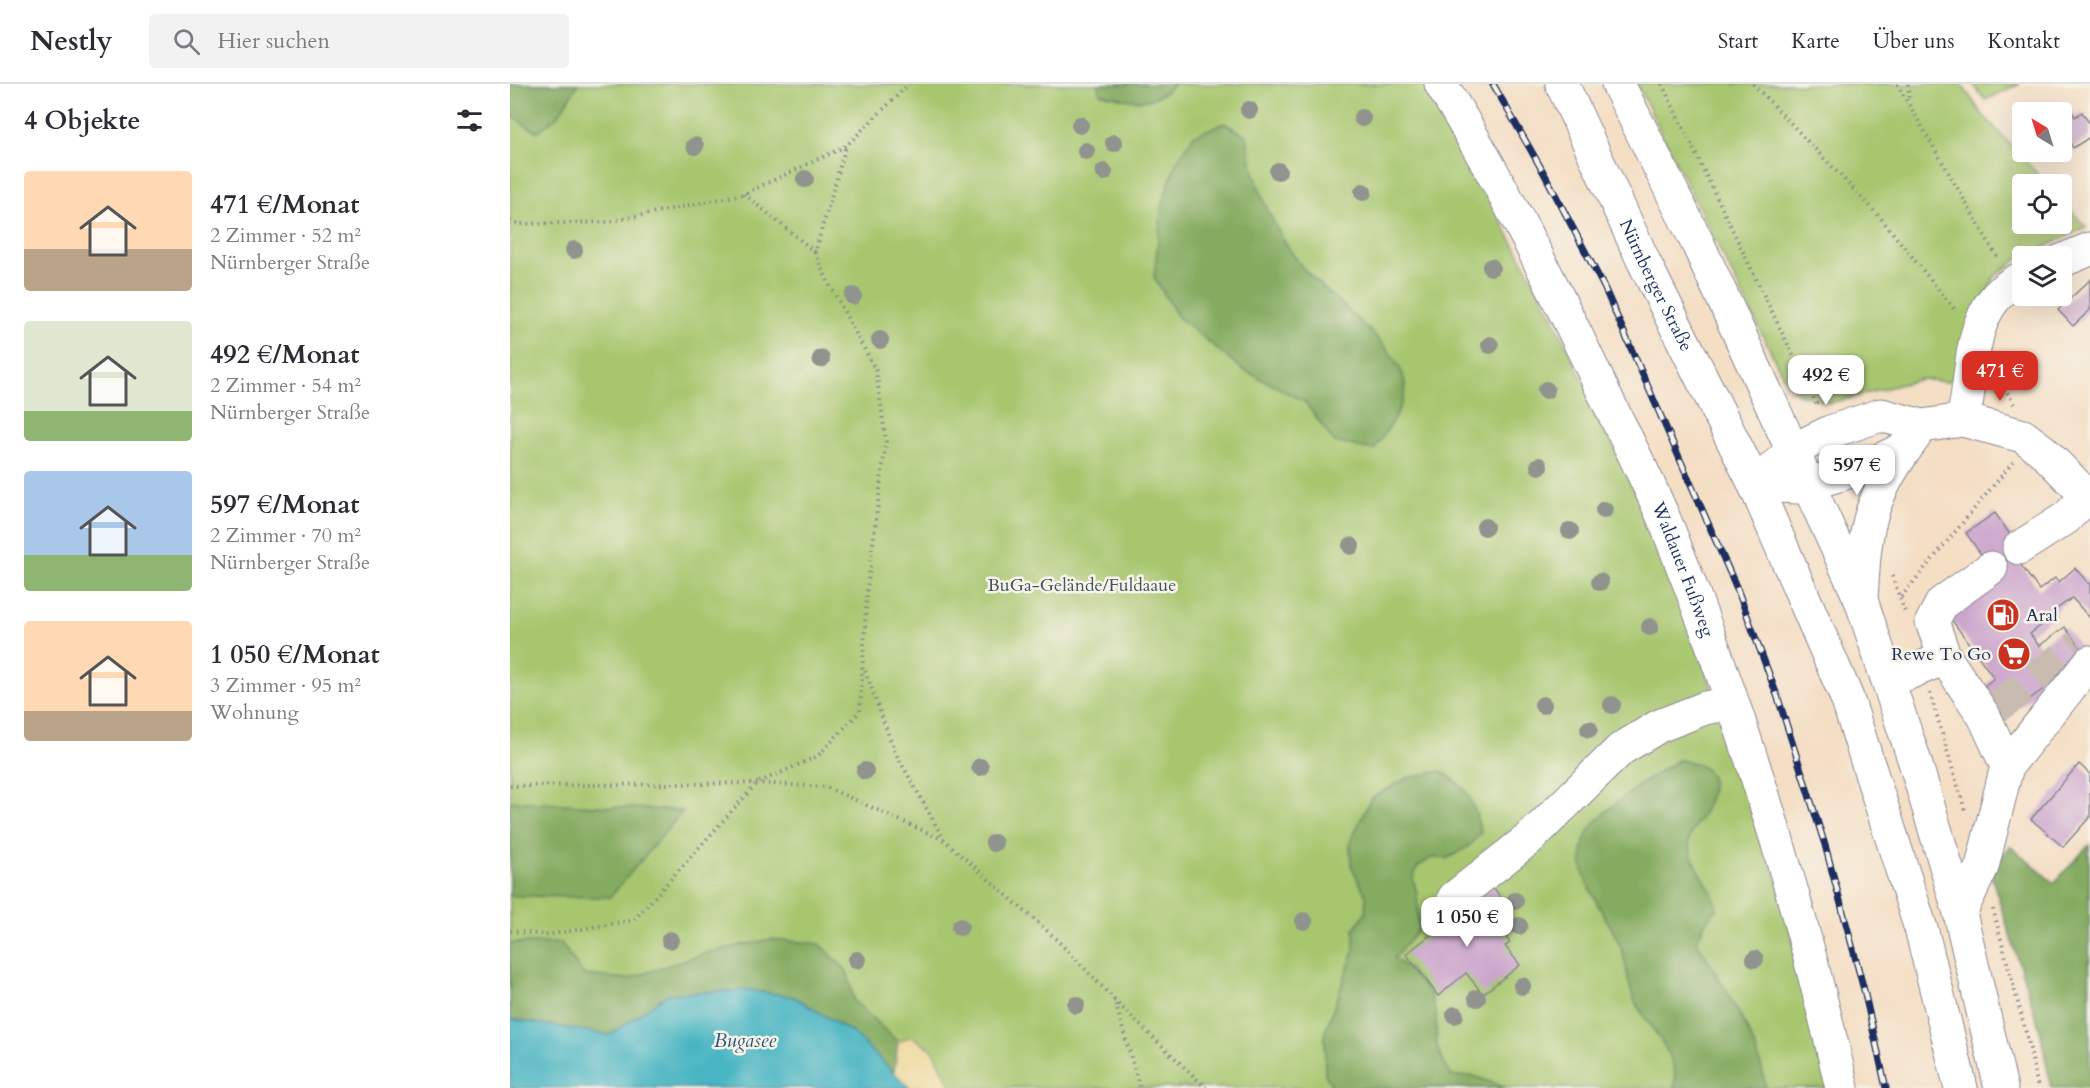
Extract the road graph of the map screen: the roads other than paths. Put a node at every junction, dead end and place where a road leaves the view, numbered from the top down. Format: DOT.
graph roads {
  1 [pos="1441,84"];
  2 [pos="1562,84"];
  3 [pos="1618,84"];
  4 [pos="2090,249"];
  5 [pos="2072,256"];
  6 [pos="2012,284"];
  7 [pos="1964,420"];
  8 [pos="1914,437"];
  9 [pos="1793,450"];
  10 [pos="1809,484"];
  11 [pos="1755,485"];
  12 [pos="2089,498"];
  13 [pos="2019,548"];
  14 [pos="1991,568"];
  15 [pos="1861,600"];
  16 [pos="2086,649"];
  17 [pos="1945,658"];
  18 [pos="1889,681"];
  19 [pos="1732,703"];
  20 [pos="2007,766"];
  21 [pos="1454,898"];
  22 [pos="1960,914"];
  23 [pos="1842,1088"];
  24 [pos="1961,1088"];
  25 [pos="2001,1088"];
  1 -- 19 [label="main road, Waldauer Fußweg"];
  2 -- 11 [label="main road, Nürnberger Straße"];
  3 -- 9 [label="main road"];
  4 -- 5 [label="main road"];
  6 -- 7 [label="main road"];
  7 -- 8 [label="main road"];
  7 -- 12 [label="main road"];
  8 -- 9 [label="main road"];
  8 -- 10 [label="main road"];
  8 -- 15 [label="main road"];
  9 -- 10 [label="main road"];
  9 -- 11 [label="main road"];
  10 -- 11 [label="main road"];
  10 -- 15 [label="main road"];
  11 -- 24 [label="main road, Nürnberger Straße"];
  12 -- 13 [label="main road"];
  14 -- 17 [label="main road"];
  15 -- 18 [label="main road"];
  16 -- 20 [label="main road"];
  17 -- 18 [label="main road"];
  17 -- 20 [label="main road"];
  18 -- 22 [label="main road"];
  19 -- 21 [label="main road"];
  19 -- 23 [label="main road, Waldauer Fußweg"];
  20 -- 22 [label="main road"];
  22 -- 25 [label="main road"];
}
